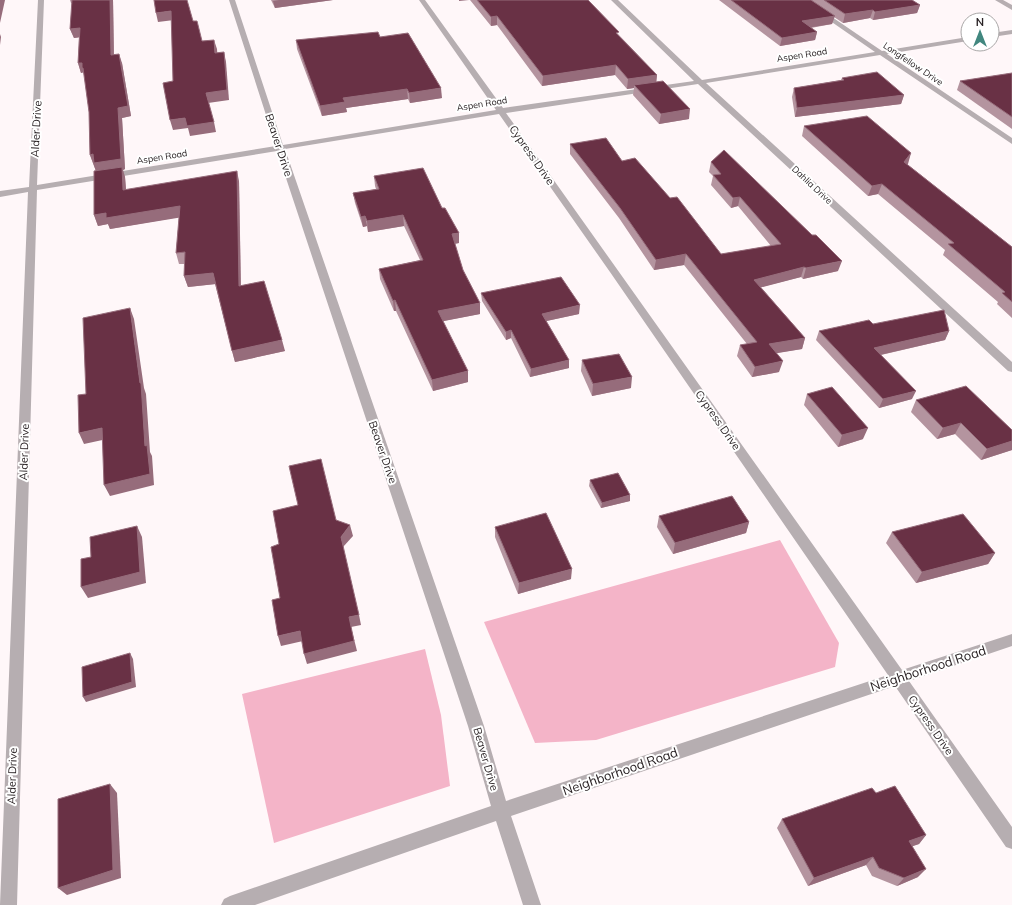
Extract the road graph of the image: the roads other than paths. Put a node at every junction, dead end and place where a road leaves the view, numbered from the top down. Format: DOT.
graph roads {
  1 [pos="41,0"];
  2 [pos="232,0"];
  3 [pos="422,0"];
  4 [pos="614,0"];
  5 [pos="803,0"];
  6 [pos="998,0"];
  7 [pos="1012,8"];
  8 [pos="1012,32"];
  9 [pos="1000,34"];
  10 [pos="960,40"];
  11 [pos="880,53"];
  12 [pos="700,82"];
  13 [pos="501,111"];
  14 [pos="1012,142"];
  15 [pos="280,147"];
  16 [pos="33,188"];
  17 [pos="0,194"];
  18 [pos="1012,368"];
  19 [pos="1012,640"];
  20 [pos="898,678"];
  21 [pos="501,811"];
  22 [pos="1012,841"];
  23 [pos="8,905"];
  24 [pos="230,905"];
  25 [pos="532,905"];
  1 -- 16 [label="street, Alder Drive"];
  2 -- 15 [label="street, Beaver Drive"];
  3 -- 13 [label="street, Cypress Drive"];
  4 -- 12 [label="street, Dahlia Drive"];
  5 -- 11 [label="street, Longfellow Drive"];
  6 -- 7 [label="street"];
  8 -- 9 [label="street"];
  10 -- 11 [label="street, Aspen Road"];
  11 -- 12 [label="street, Aspen Road"];
  11 -- 14 [label="street, Longfellow Drive"];
  12 -- 13 [label="street, Aspen Road"];
  12 -- 18 [label="street, Dahlia Drive"];
  13 -- 15 [label="street, Aspen Road"];
  13 -- 20 [label="street, Cypress Drive"];
  15 -- 16 [label="street, Aspen Road"];
  15 -- 21 [label="street, Beaver Drive"];
  16 -- 17 [label="street, Aspen Road"];
  16 -- 23 [label="street, Alder Drive"];
  19 -- 20 [label="street, Neighborhood Road"];
  20 -- 21 [label="street, Neighborhood Road"];
  20 -- 22 [label="street, Cypress Drive"];
  21 -- 24 [label="street, Neighborhood Road"];
  21 -- 25 [label="street, Beaver Drive"];
}
